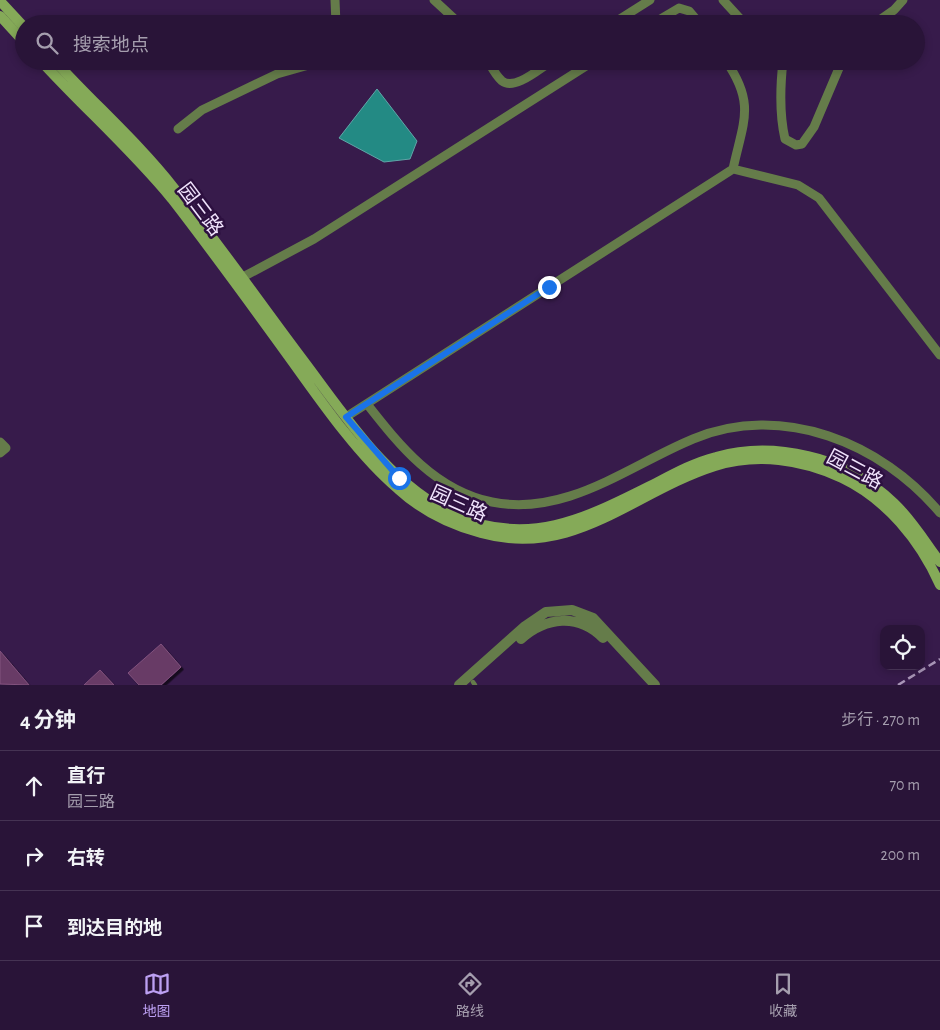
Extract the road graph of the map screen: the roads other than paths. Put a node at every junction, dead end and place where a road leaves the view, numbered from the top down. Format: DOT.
graph roads {
  1 [pos="335,0"];
  2 [pos="434,0"];
  3 [pos="650,0"];
  4 [pos="722,0"];
  5 [pos="903,0"];
  6 [pos="2,10"];
  7 [pos="336,15"];
  8 [pos="450,15"];
  9 [pos="626,15"];
  10 [pos="668,15"];
  11 [pos="692,15"];
  12 [pos="736,15"];
  13 [pos="887,15"];
  14 [pos="15,20"];
  15 [pos="15,29"];
  16 [pos="50,70"];
  17 [pos="63,70"];
  18 [pos="291,70"];
  19 [pos="494,70"];
  20 [pos="537,70"];
  21 [pos="580,70"];
  22 [pos="732,70"];
  23 [pos="783,70"];
  24 [pos="838,70"];
  25 [pos="178,129"];
  26 [pos="733,169"];
  27 [pos="241,278"];
  28 [pos="940,356"];
  29 [pos="367,404"];
  30 [pos="346,417"];
  31 [pos="0,442"];
  32 [pos="0,454"];
  33 [pos="940,513"];
  34 [pos="940,562"];
  35 [pos="940,585"];
  36 [pos="473,684"];
  37 [pos="459,685"];
  38 [pos="647,685"];
  39 [pos="655,685"];
  1 -- 7 [label="street"];
  2 -- 8 [label="street"];
  3 -- 9 [label="street"];
  4 -- 12 [label="street"];
  5 -- 13 [label="street"];
  6 -- 14 [label="main road"];
  6 -- 15 [label="main road"];
  10 -- 11 [label="street"];
  16 -- 35 [label="main road, 园三路"];
  17 -- 27 [label="main road, 园三路"];
  18 -- 25 [label="street"];
  19 -- 20 [label="street"];
  21 -- 27 [label="street"];
  22 -- 26 [label="street"];
  23 -- 24 [label="street"];
  26 -- 28 [label="street"];
  26 -- 29 [label="street"];
  27 -- 30 [label="main road, 园三路"];
  29 -- 30 [label="street"];
  29 -- 33 [label="street"];
  30 -- 34 [label="main road, 园三路"];
  31 -- 32 [label="street"];
  36 -- 38 [label="street"];
  37 -- 39 [label="street"];
}
